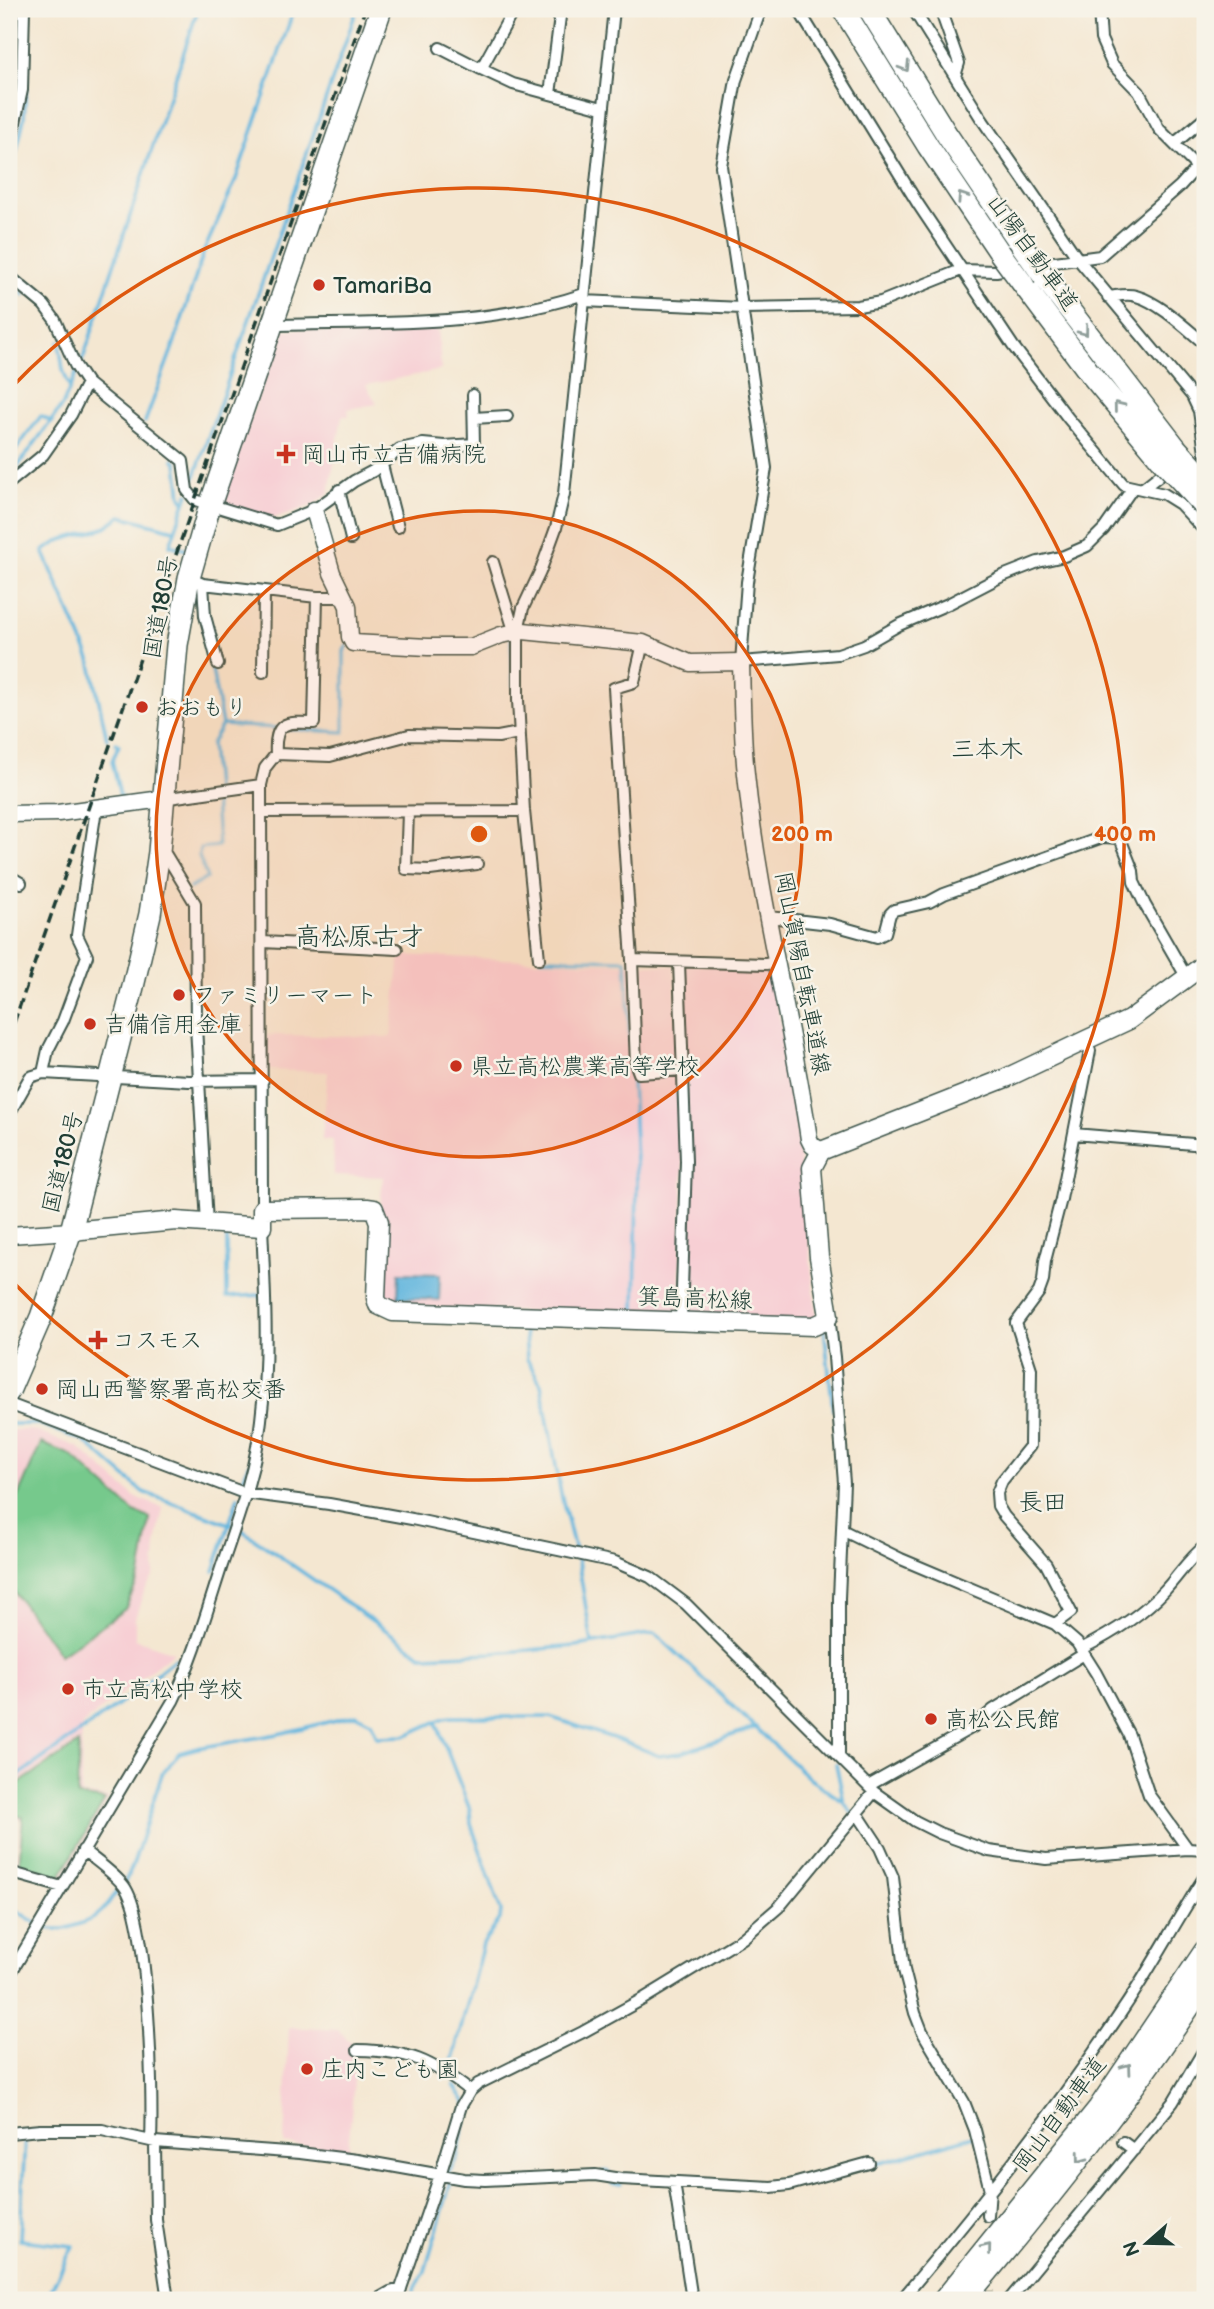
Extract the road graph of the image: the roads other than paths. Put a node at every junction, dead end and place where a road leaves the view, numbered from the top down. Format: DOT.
graph roads {
  1 [pos="24,9"];
  2 [pos="381,9"];
  3 [pos="514,9"];
  4 [pos="561,9"];
  5 [pos="614,9"];
  6 [pos="761,9"];
  7 [pos="798,9"];
  8 [pos="843,9"];
  9 [pos="869,9"];
  10 [pos="912,9"];
  11 [pos="940,9"];
  12 [pos="1100,9"];
  13 [pos="440,48"];
  14 [pos="481,69"];
  15 [pos="955,76"];
  16 [pos="550,94"];
  17 [pos="602,108"];
  18 [pos="1205,118"];
  19 [pos="1175,143"];
  20 [pos="9,150"];
  21 [pos="1201,170"];
  22 [pos="1079,260"];
  23 [pos="961,270"];
  24 [pos="9,276"];
  25 [pos="584,297"];
  26 [pos="1108,297"];
  27 [pos="740,308"];
  28 [pos="273,325"];
  29 [pos="1205,344"];
  30 [pos="81,374"];
  31 [pos="473,395"];
  32 [pos="507,416"];
  33 [pos="474,418"];
  34 [pos="1204,447"];
  35 [pos="1168,453"];
  36 [pos="382,464"];
  37 [pos="1205,480"];
  38 [pos="9,483"];
  39 [pos="1137,489"];
  40 [pos="340,490"];
  41 [pos="210,505"];
  42 [pos="1205,507"];
  43 [pos="314,510"];
  44 [pos="398,527"];
  45 [pos="1205,531"];
  46 [pos="351,539"];
  47 [pos="493,562"];
  48 [pos="196,581"];
  49 [pos="264,591"];
  50 [pos="317,597"];
  51 [pos="343,597"];
  52 [pos="515,630"];
  53 [pos="643,643"];
  54 [pos="738,662"];
  55 [pos="218,664"];
  56 [pos="263,672"];
  57 [pos="517,734"];
  58 [pos="276,754"];
  59 [pos="261,785"];
  60 [pos="162,799"];
  61 [pos="96,809"];
  62 [pos="522,811"];
  63 [pos="261,812"];
  64 [pos="408,812"];
  65 [pos="9,814"];
  66 [pos="159,852"];
  67 [pos="477,864"];
  68 [pos="9,876"];
  69 [pos="21,883"];
  70 [pos="769,917"];
  71 [pos="263,942"];
  72 [pos="397,948"];
  73 [pos="539,957"];
  74 [pos="632,961"];
  75 [pos="679,962"];
  76 [pos="773,963"];
  77 [pos="1205,964"];
  78 [pos="1187,978"];
  79 [pos="1086,1040"];
  80 [pos="683,1070"];
  81 [pos="43,1073"];
  82 [pos="111,1077"];
  83 [pos="199,1080"];
  84 [pos="262,1080"];
  85 [pos="9,1114"];
  86 [pos="1074,1135"];
  87 [pos="1205,1145"];
  88 [pos="821,1151"];
  89 [pos="262,1218"];
  90 [pos="207,1224"];
  91 [pos="71,1231"];
  92 [pos="9,1235"];
  93 [pos="681,1321"];
  94 [pos="825,1321"];
  95 [pos="9,1391"];
  96 [pos="9,1404"];
  97 [pos="244,1493"];
  98 [pos="844,1531"];
  99 [pos="1205,1546"];
  100 [pos="1055,1624"];
  101 [pos="1083,1652"];
  102 [pos="839,1756"];
  103 [pos="871,1789"];
  104 [pos="855,1816"];
  105 [pos="1188,1849"];
  106 [pos="83,1850"];
  107 [pos="1205,1850"];
  108 [pos="9,1872"];
  109 [pos="1205,1876"];
  110 [pos="62,1887"];
  111 [pos="1205,1951"];
  112 [pos="9,1976"];
  113 [pos="1205,1983"];
  114 [pos="1205,2048"];
  115 [pos="358,2050"];
  116 [pos="466,2096"];
  117 [pos="9,2133"];
  118 [pos="152,2139"];
  119 [pos="1123,2141"];
  120 [pos="1134,2150"];
  121 [pos="869,2163"];
  122 [pos="448,2177"];
  123 [pos="674,2185"];
  124 [pos="990,2190"];
  125 [pos="988,2216"];
  126 [pos="399,2295"];
  127 [pos="168,2300"];
  128 [pos="376,2300"];
  129 [pos="692,2300"];
  130 [pos="901,2300"];
  131 [pos="944,2300"];
  132 [pos="964,2300"];
  133 [pos="1009,2300"];
  1 -- 20 [label="street"];
  2 -- 28 [label="highway, 国道180号"];
  3 -- 14 [label="street"];
  4 -- 16 [label="street"];
  5 -- 17 [label="street"];
  6 -- 27 [label="street"];
  7 -- 23 [label="street"];
  35 -- 8 [label="highway, 山陽自動車道, one-way, bridge"];
  9 -- 35 [label="highway, 山陽自動車道, one-way, bridge"];
  10 -- 15 [label="street"];
  11 -- 15 [label="street"];
  12 -- 19 [label="street"];
  13 -- 14 [label="street"];
  14 -- 16 [label="street"];
  15 -- 22 [label="street"];
  16 -- 17 [label="street"];
  17 -- 25 [label="street"];
  18 -- 19 [label="street"];
  19 -- 21 [label="street"];
  21 -- 22 [label="street"];
  22 -- 23 [label="street"];
  22 -- 26 [label="street"];
  23 -- 27 [label="street"];
  23 -- 39 [label="street"];
  24 -- 30 [label="street"];
  25 -- 27 [label="street"];
  25 -- 28 [label="street"];
  25 -- 52 [label="street"];
  26 -- 29 [label="street"];
  26 -- 34 [label="street"];
  27 -- 54 [label="street"];
  28 -- 41 [label="highway, 国道180号"];
  30 -- 38 [label="street"];
  30 -- 41 [label="street"];
  31 -- 33 [label="street"];
  32 -- 33 [label="street"];
  33 -- 36 [label="street"];
  34 -- 39 [label="street"];
  35 -- 37 [label="highway, 山陽自動車道, bridge"];
  35 -- 42 [label="highway, 山陽自動車道, bridge"];
  36 -- 40 [label="street"];
  36 -- 44 [label="street"];
  39 -- 45 [label="street"];
  39 -- 54 [label="street"];
  40 -- 43 [label="street"];
  40 -- 46 [label="street"];
  41 -- 43 [label="street"];
  41 -- 48 [label="highway, 国道180号"];
  43 -- 51 [label="main road"];
  47 -- 52 [label="street"];
  48 -- 49 [label="street"];
  48 -- 55 [label="street"];
  48 -- 60 [label="highway, 国道180号"];
  49 -- 50 [label="street"];
  49 -- 56 [label="street"];
  50 -- 51 [label="street"];
  50 -- 58 [label="street"];
  51 -- 52 [label="main road"];
  52 -- 53 [label="main road"];
  52 -- 57 [label="street"];
  53 -- 54 [label="main road"];
  53 -- 74 [label="street"];
  54 -- 70 [label="main road, 岡山賀陽自転車道線"];
  57 -- 58 [label="street"];
  57 -- 62 [label="street"];
  58 -- 59 [label="street"];
  59 -- 60 [label="street"];
  59 -- 63 [label="street"];
  60 -- 61 [label="main road"];
  60 -- 66 [label="highway, 国道180号"];
  61 -- 65 [label="main road"];
  61 -- 81 [label="street"];
  62 -- 64 [label="street"];
  62 -- 73 [label="street"];
  63 -- 64 [label="street"];
  63 -- 71 [label="street"];
  64 -- 67 [label="street"];
  66 -- 82 [label="highway, 国道180号"];
  66 -- 83 [label="street"];
  68 -- 69 [label="street"];
  70 -- 76 [label="main road, 岡山賀陽自転車道線"];
  70 -- 78 [label="street"];
  71 -- 72 [label="street"];
  71 -- 84 [label="street"];
  74 -- 75 [label="street"];
  74 -- 80 [label="street"];
  75 -- 76 [label="street"];
  75 -- 80 [label="street"];
  76 -- 88 [label="main road, 岡山賀陽自転車道線"];
  77 -- 78 [label="main road"];
  78 -- 79 [label="main road"];
  79 -- 86 [label="street"];
  79 -- 88 [label="main road"];
  80 -- 93 [label="street"];
  81 -- 82 [label="street"];
  81 -- 85 [label="street"];
  82 -- 83 [label="street"];
  82 -- 91 [label="highway, 国道180号"];
  83 -- 84 [label="street"];
  83 -- 90 [label="street"];
  84 -- 89 [label="street"];
  86 -- 87 [label="street"];
  86 -- 100 [label="street"];
  88 -- 94 [label="main road"];
  89 -- 90 [label="main road, 箕島高松線"];
  89 -- 93 [label="main road, 箕島高松線"];
  89 -- 97 [label="street"];
  90 -- 91 [label="main road, 箕島高松線"];
  91 -- 92 [label="main road"];
  91 -- 95 [label="highway, 国道180号"];
  93 -- 94 [label="main road, 箕島高松線"];
  94 -- 98 [label="street"];
  96 -- 97 [label="street"];
  97 -- 102 [label="street"];
  97 -- 106 [label="street"];
  98 -- 100 [label="street"];
  98 -- 102 [label="street"];
  99 -- 101 [label="street"];
  100 -- 101 [label="street"];
  101 -- 103 [label="street"];
  101 -- 105 [label="street"];
  102 -- 103 [label="street"];
  103 -- 104 [label="street"];
  103 -- 105 [label="street"];
  104 -- 116 [label="street"];
  104 -- 124 [label="street"];
  105 -- 107 [label="street"];
  106 -- 110 [label="street"];
  106 -- 118 [label="street"];
  108 -- 110 [label="street"];
  109 -- 124 [label="street"];
  110 -- 112 [label="street"];
  131 -- 111 [label="highway, 岡山自動車道, one-way"];
  113 -- 132 [label="highway, 岡山自動車道, one-way"];
  114 -- 120 [label="street"];
  115 -- 116 [label="street"];
  116 -- 122 [label="street"];
  117 -- 118 [label="street"];
  118 -- 122 [label="street"];
  118 -- 127 [label="street"];
  119 -- 120 [label="street"];
  120 -- 133 [label="street"];
  121 -- 123 [label="street"];
  122 -- 123 [label="street"];
  122 -- 126 [label="street"];
  123 -- 129 [label="street"];
  124 -- 125 [label="street"];
  124 -- 130 [label="street"];
  126 -- 128 [label="street"];
}
